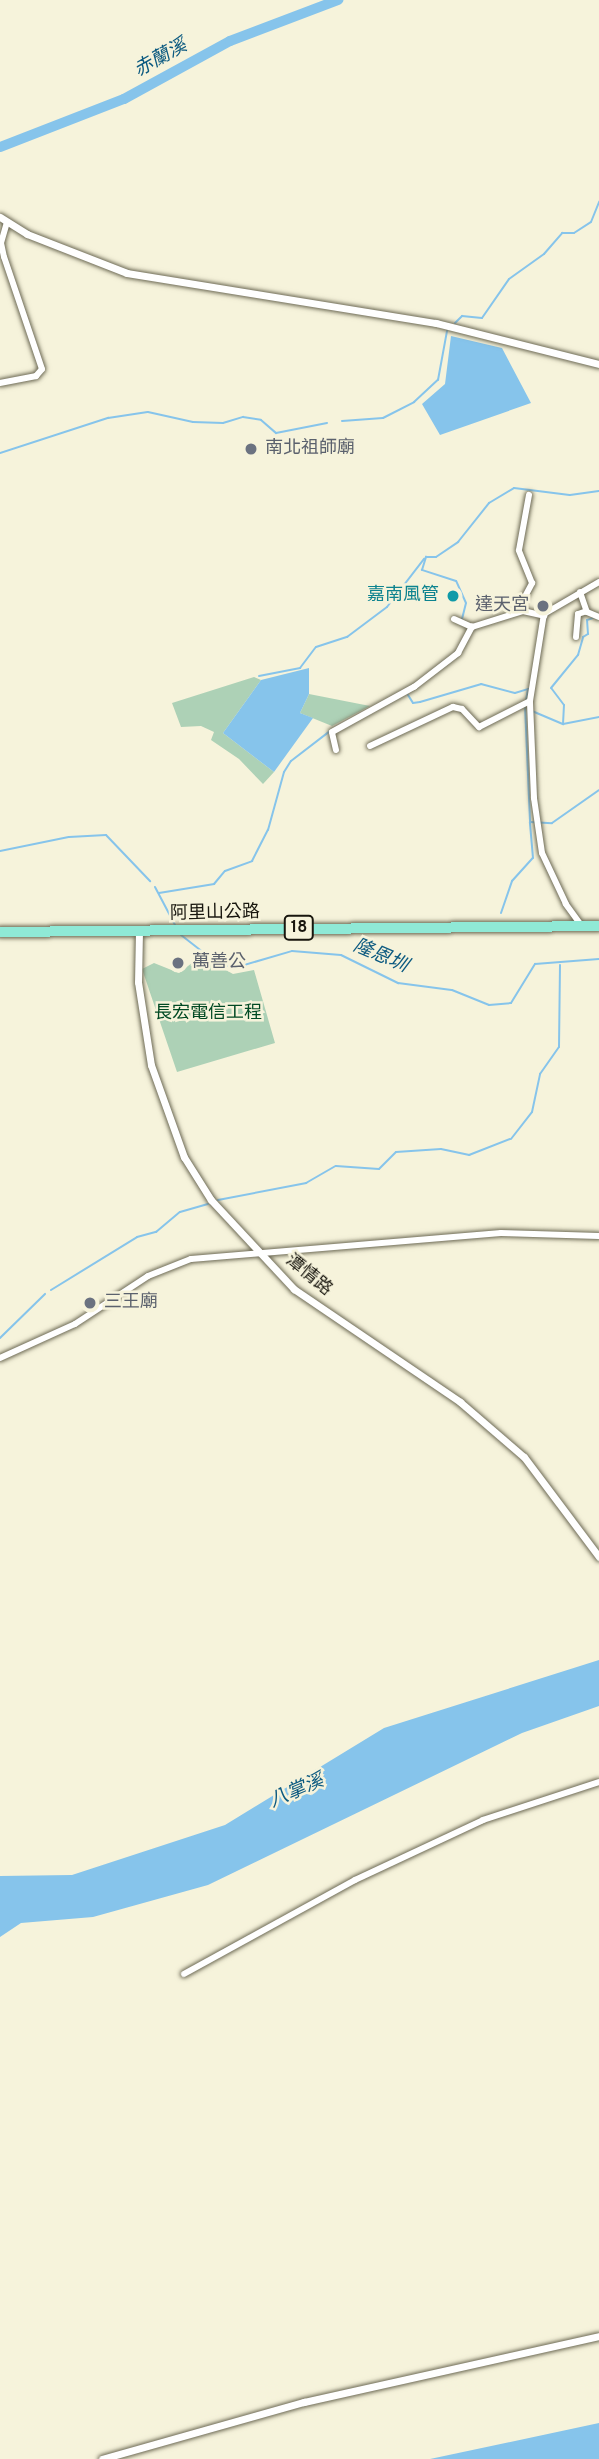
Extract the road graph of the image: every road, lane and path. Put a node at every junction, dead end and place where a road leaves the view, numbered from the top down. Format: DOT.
graph roads {
  1 [pos="3,220"];
  2 [pos="599,364"];
  3 [pos="0,383"];
  4 [pos="529,495"];
  5 [pos="599,582"];
  6 [pos="580,592"];
  7 [pos="523,611"];
  8 [pos="587,611"];
  9 [pos="544,616"];
  10 [pos="599,617"];
  11 [pos="454,619"];
  12 [pos="472,627"];
  13 [pos="576,637"];
  14 [pos="530,701"];
  15 [pos="370,746"];
  16 [pos="336,750"];
  17 [pos="581,925"];
  18 [pos="599,926"];
  19 [pos="139,931"];
  20 [pos="0,932"];
  21 [pos="599,1236"];
  22 [pos="257,1253"];
  23 [pos="0,1358"];
  24 [pos="599,1557"];
  25 [pos="599,1782"];
  26 [pos="184,1974"];
  27 [pos="599,2336"];
  28 [pos="102,2459"];
  1 -- 2 [label="street"];
  1 -- 3 [label="street"];
  4 -- 7 [label="street"];
  5 -- 6 [label="street"];
  6 -- 8 [label="street"];
  6 -- 9 [label="street"];
  7 -- 9 [label="street"];
  7 -- 12 [label="street"];
  8 -- 10 [label="street"];
  8 -- 13 [label="street"];
  9 -- 14 [label="street"];
  11 -- 12 [label="street"];
  12 -- 16 [label="street"];
  14 -- 15 [label="street"];
  14 -- 17 [label="street"];
  17 -- 18 [label="main road, 阿里山公路 / 18"];
  17 -- 19 [label="main road, 阿里山公路 / 18"];
  19 -- 20 [label="main road, 阿里山公路 / 18"];
  19 -- 22 [label="street, 潭情路"];
  21 -- 22 [label="street"];
  22 -- 23 [label="street"];
  22 -- 24 [label="street, 潭情路"];
  25 -- 26 [label="street"];
  27 -- 28 [label="street"];
}
